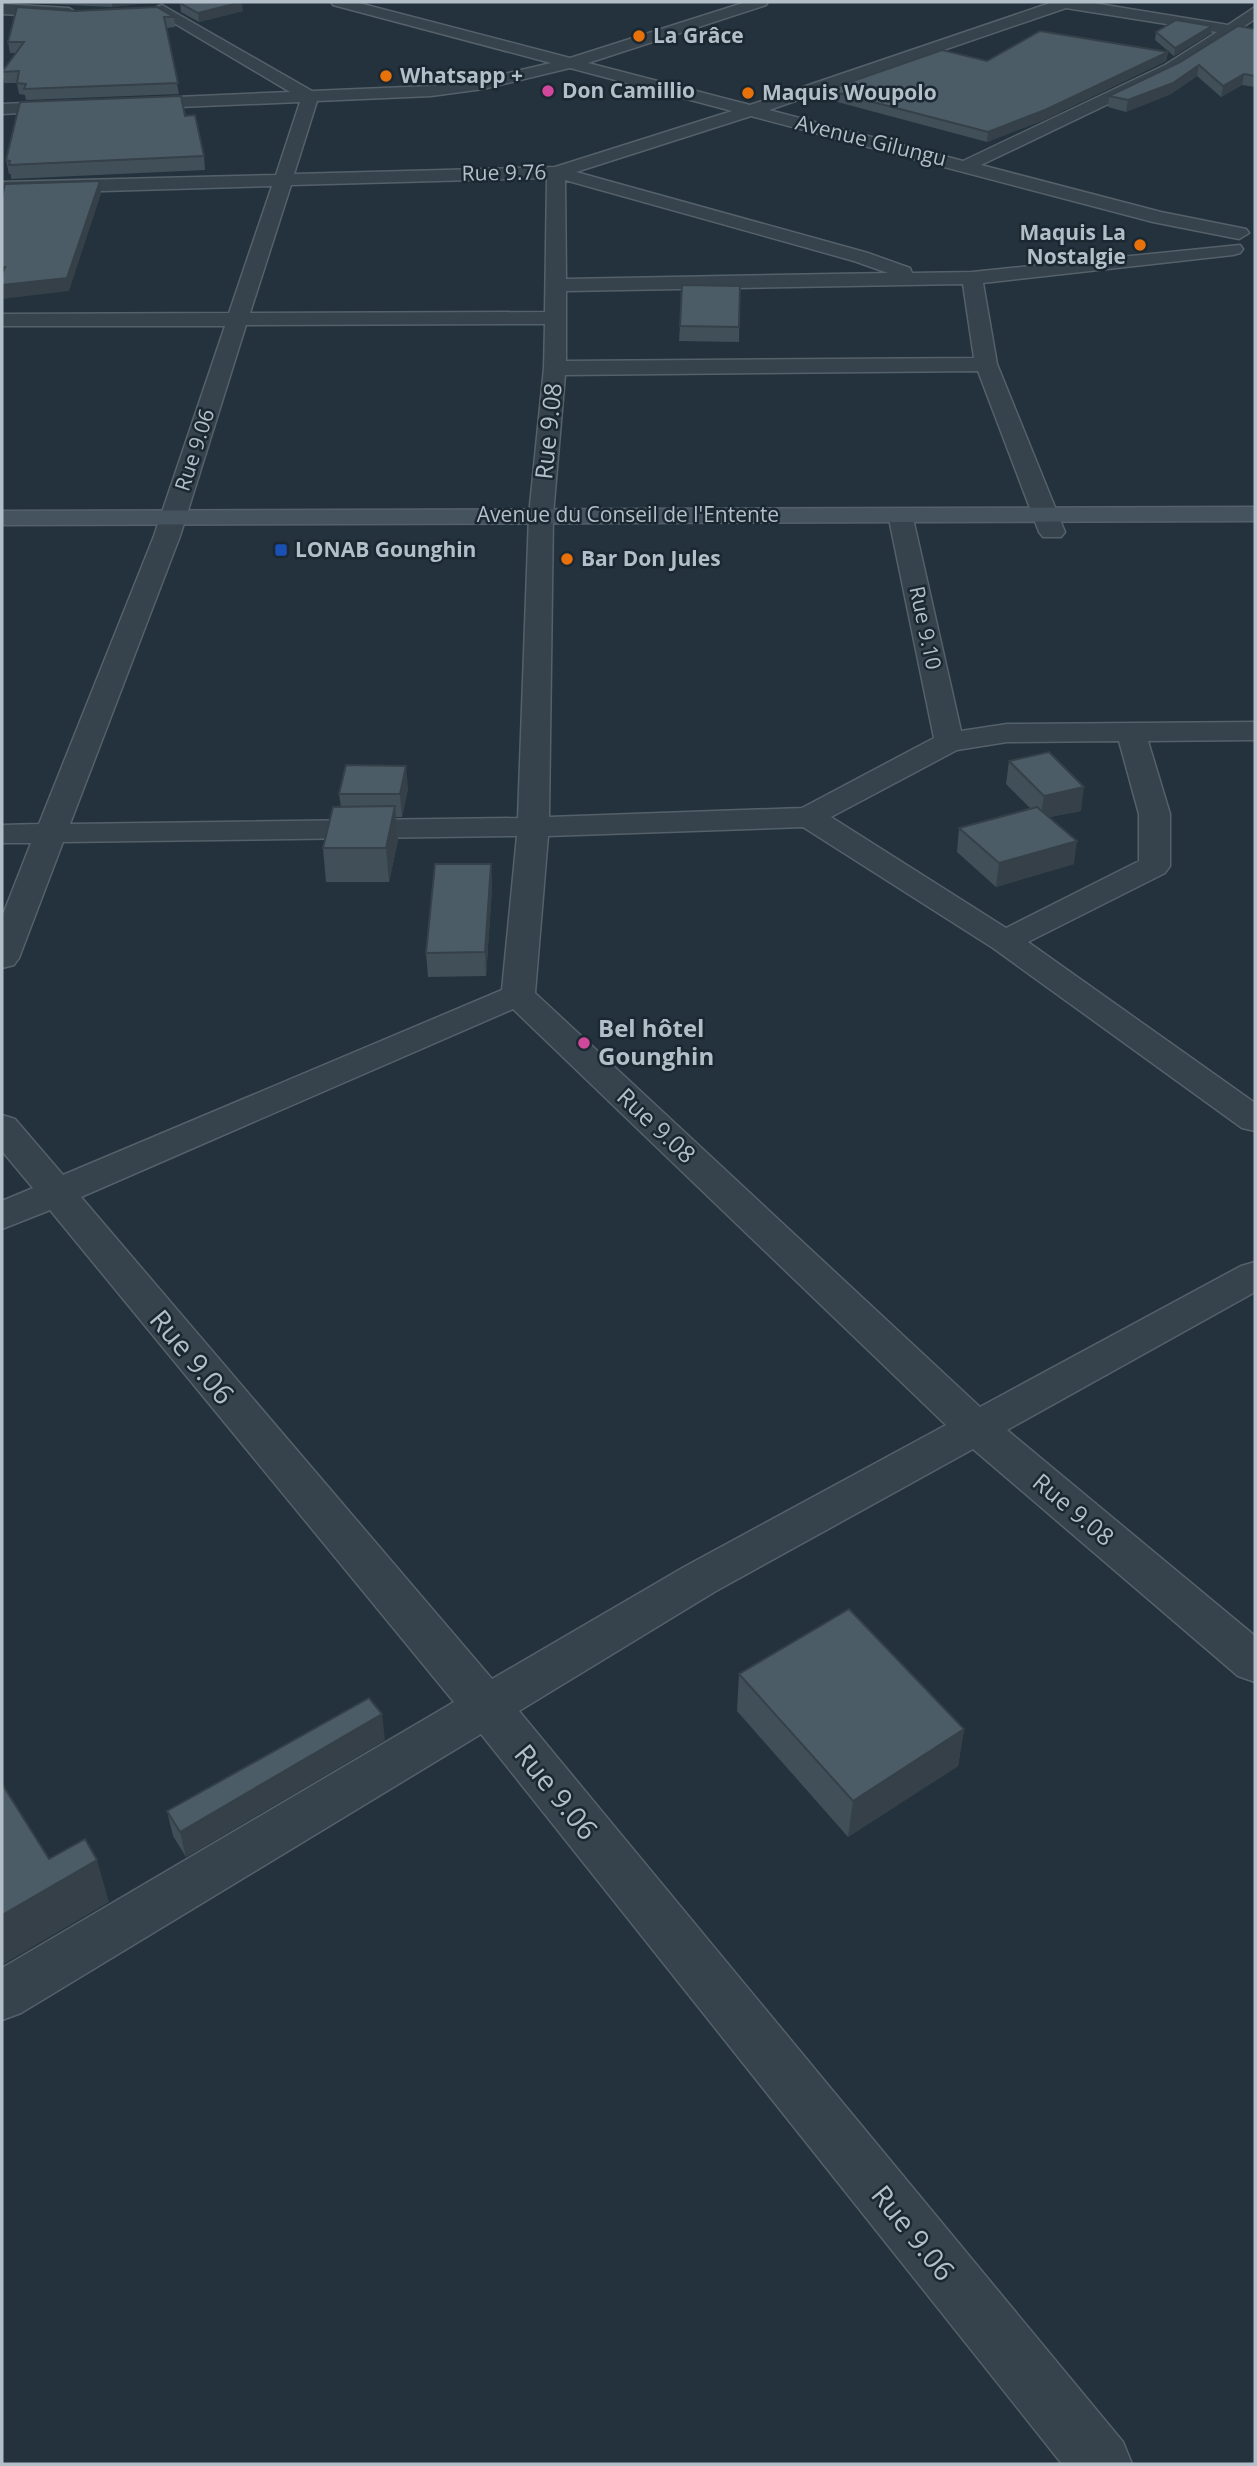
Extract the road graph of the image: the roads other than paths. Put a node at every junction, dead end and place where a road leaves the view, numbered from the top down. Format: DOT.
graph roads {
  1 [pos="761,2"];
  2 [pos="346,3"];
  3 [pos="1061,3"];
  4 [pos="188,4"];
  5 [pos="697,8"];
  6 [pos="2,9"];
  7 [pos="1255,12"];
  8 [pos="88,13"];
  9 [pos="721,14"];
  10 [pos="1230,29"];
  11 [pos="1255,33"];
  12 [pos="570,63"];
  13 [pos="310,97"];
  14 [pos="2,109"];
  15 [pos="752,110"];
  16 [pos="968,165"];
  17 [pos="556,172"];
  18 [pos="285,178"];
  19 [pos="2,188"];
  20 [pos="1243,245"];
  21 [pos="972,278"];
  22 [pos="926,281"];
  23 [pos="556,285"];
  24 [pos="238,318"];
  25 [pos="554,318"];
  26 [pos="2,320"];
  27 [pos="986,363"];
  28 [pos="555,368"];
  29 [pos="1255,514"];
  30 [pos="2,518"];
  31 [pos="902,523"];
  32 [pos="1048,523"];
  33 [pos="541,524"];
  34 [pos="170,526"];
  35 [pos="1255,532"];
  36 [pos="2,536"];
  37 [pos="1255,731"];
  38 [pos="1130,732"];
  39 [pos="949,742"];
  40 [pos="809,817"];
  41 [pos="533,827"];
  42 [pos="2,834"];
  43 [pos="52,834"];
  44 [pos="1005,941"];
  45 [pos="2,958"];
  46 [pos="518,995"];
  47 [pos="1255,1120"];
  48 [pos="2,1127"];
  49 [pos="56,1195"];
  50 [pos="2,1216"];
  51 [pos="1255,1275"];
  52 [pos="977,1429"];
  53 [pos="1255,1663"];
  54 [pos="487,1707"];
  55 [pos="2,1996"];
  56 [pos="1101,2464"];
  1 -- 9 [label="street"];
  2 -- 12 [label="street, Avenue Gilungu"];
  3 -- 10 [label="street"];
  3 -- 15 [label="street, Rue 9.76"];
  4 -- 13 [label="street"];
  5 -- 9 [label="street"];
  6 -- 8 [label="street"];
  7 -- 10 [label="street"];
  9 -- 12 [label="street"];
  10 -- 11 [label="street"];
  10 -- 16 [label="street"];
  12 -- 13 [label="street"];
  12 -- 15 [label="street, Avenue Gilungu"];
  13 -- 14 [label="street"];
  13 -- 18 [label="street, Rue 9.06"];
  15 -- 16 [label="street, Avenue Gilungu"];
  15 -- 17 [label="street, Rue 9.76"];
  16 -- 20 [label="street, Avenue Gilungu"];
  17 -- 18 [label="street, Rue 9.76"];
  17 -- 22 [label="street"];
  17 -- 23 [label="street, Rue 9.08"];
  18 -- 19 [label="street, Rue 9.76"];
  18 -- 24 [label="street, Rue 9.06"];
  20 -- 21 [label="street"];
  21 -- 22 [label="street"];
  21 -- 27 [label="street"];
  22 -- 23 [label="street"];
  23 -- 25 [label="street, Rue 9.08"];
  24 -- 25 [label="street"];
  24 -- 26 [label="street"];
  24 -- 34 [label="street, Rue 9.06"];
  25 -- 28 [label="street, Rue 9.08"];
  27 -- 28 [label="street"];
  27 -- 32 [label="street"];
  28 -- 33 [label="street, Rue 9.08"];
  29 -- 32 [label="street, Avenue du Conseil de l'Entente"];
  30 -- 34 [label="street, Avenue du Conseil de l'Entente"];
  31 -- 32 [label="street, Avenue du Conseil de l'Entente"];
  31 -- 33 [label="street, Avenue du Conseil de l'Entente"];
  31 -- 39 [label="street, Rue 9.10"];
  32 -- 35 [label="street, Avenue du Conseil de l'Entente"];
  33 -- 34 [label="street, Avenue du Conseil de l'Entente"];
  33 -- 41 [label="street, Rue 9.08"];
  34 -- 36 [label="street, Avenue du Conseil de l'Entente"];
  34 -- 43 [label="street, Rue 9.06"];
  37 -- 38 [label="street"];
  38 -- 39 [label="street"];
  38 -- 44 [label="street"];
  39 -- 40 [label="street"];
  40 -- 41 [label="street"];
  40 -- 44 [label="street"];
  41 -- 43 [label="street"];
  41 -- 46 [label="street, Rue 9.08"];
  42 -- 43 [label="street"];
  43 -- 45 [label="street, Rue 9.06"];
  44 -- 47 [label="street"];
  46 -- 49 [label="street"];
  46 -- 52 [label="street, Rue 9.08"];
  48 -- 49 [label="street, Rue 9.06"];
  49 -- 50 [label="street"];
  49 -- 54 [label="street, Rue 9.06"];
  51 -- 52 [label="street"];
  52 -- 53 [label="street, Rue 9.08"];
  52 -- 54 [label="street"];
  54 -- 55 [label="street"];
  54 -- 56 [label="street, Rue 9.06"];
}
